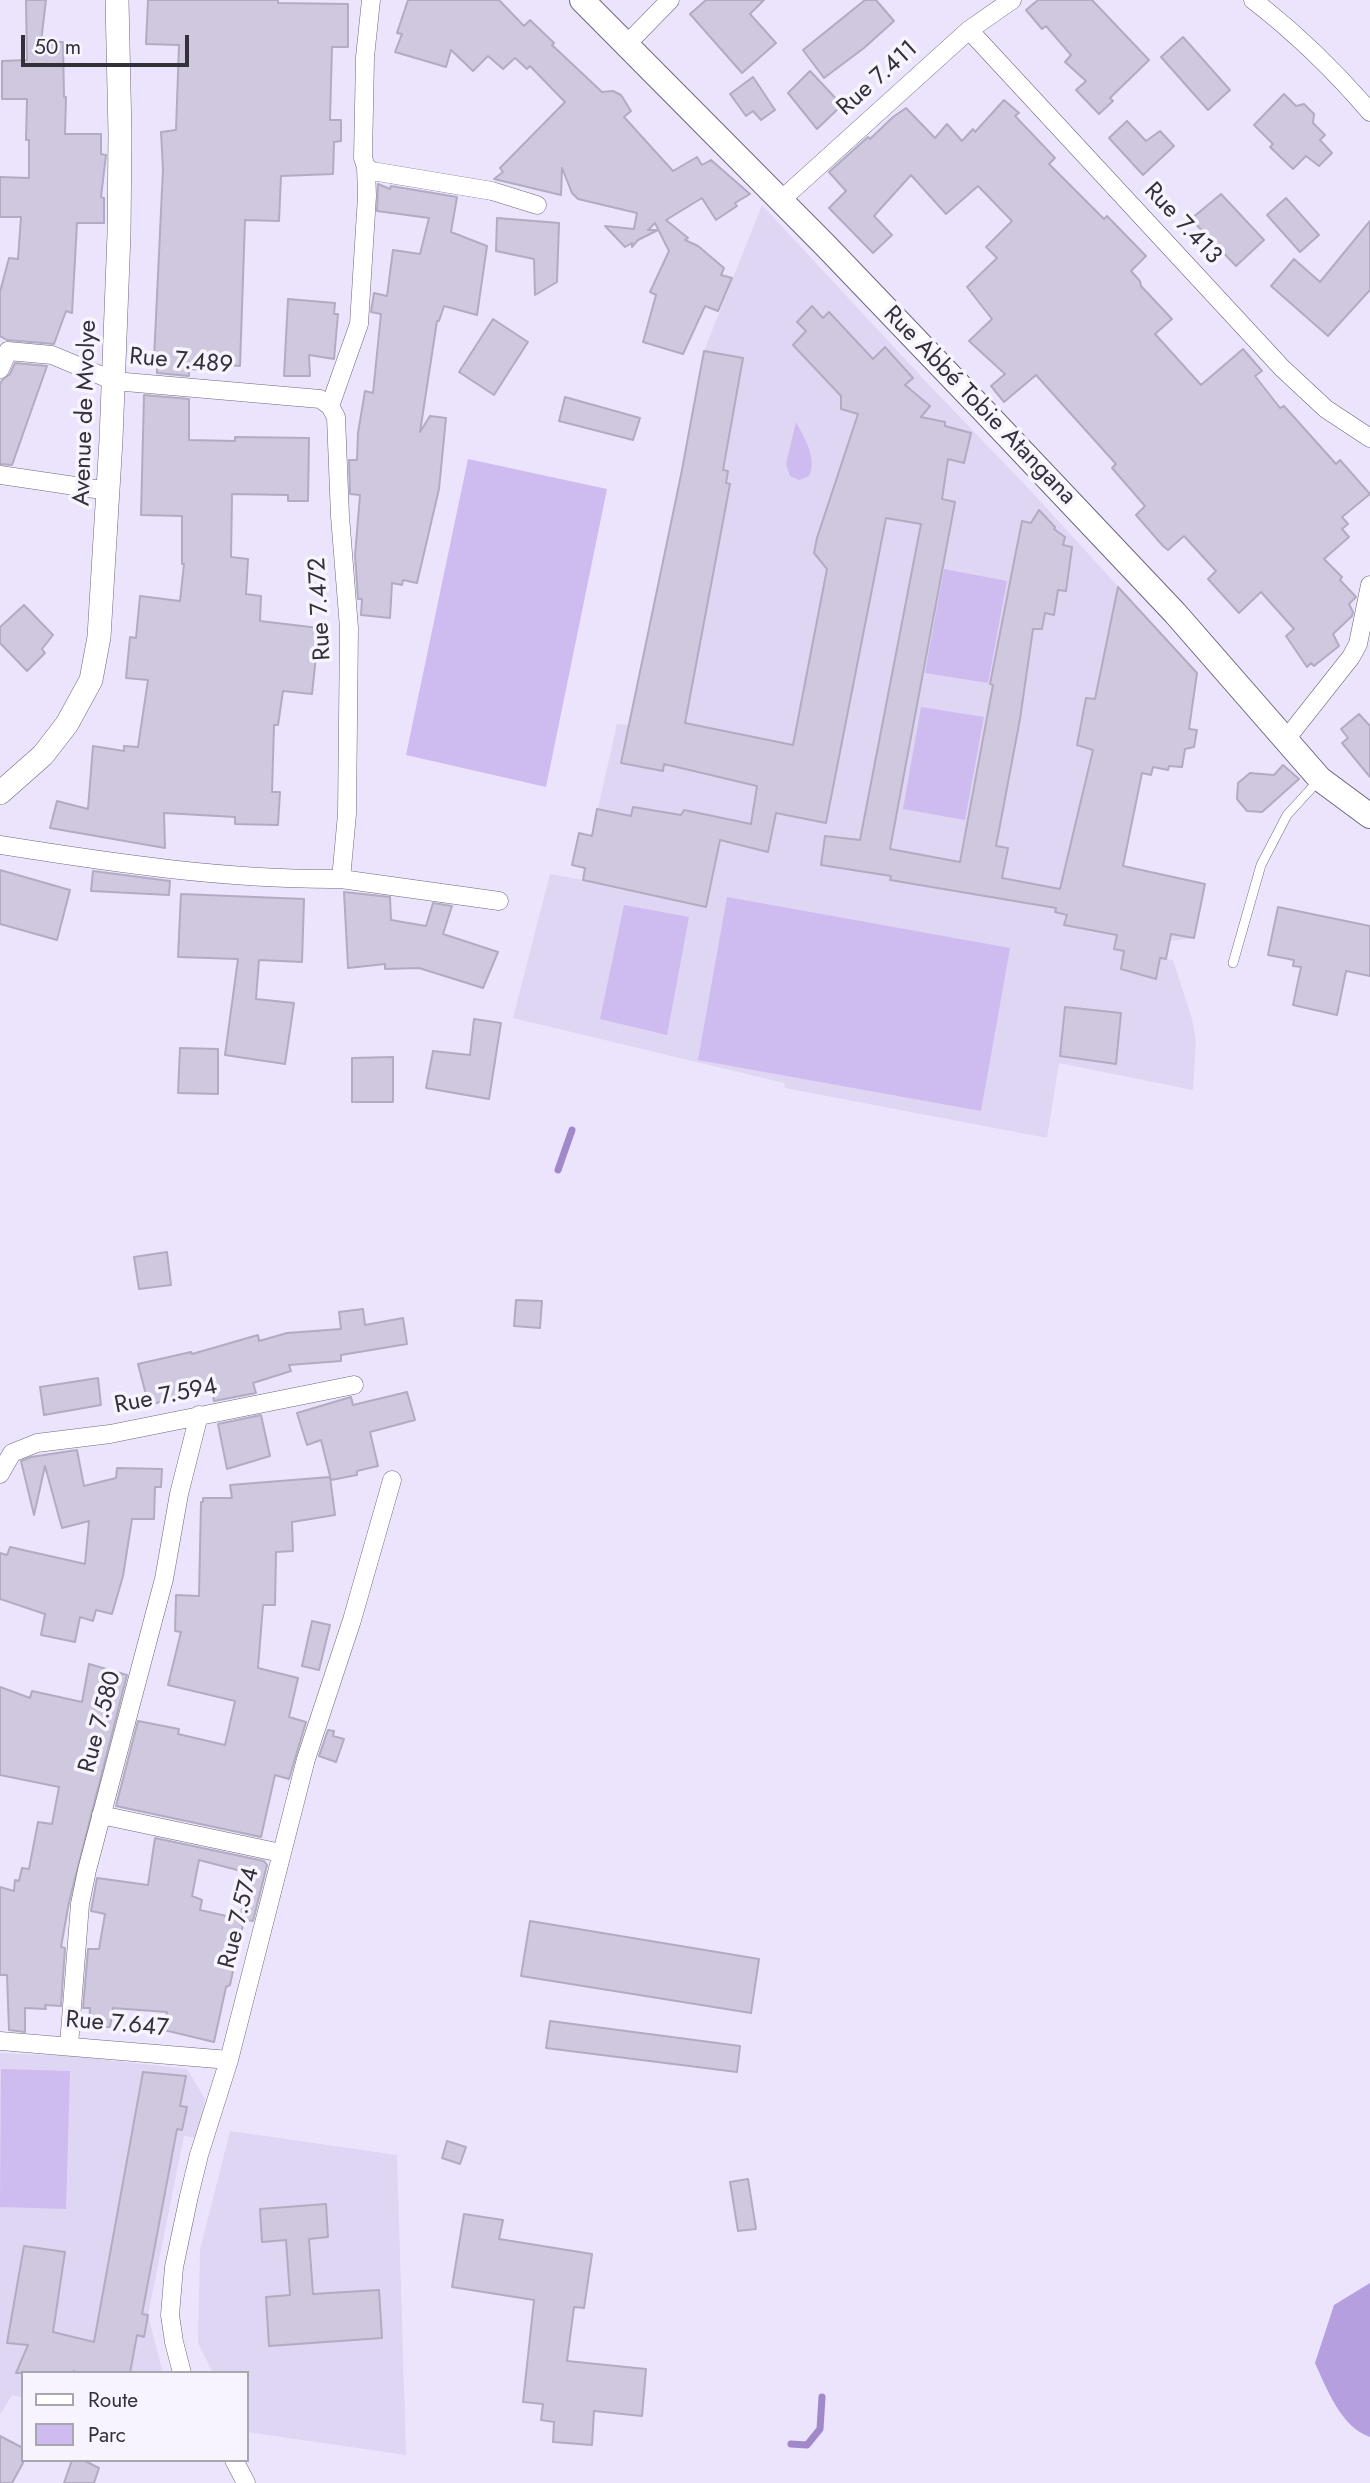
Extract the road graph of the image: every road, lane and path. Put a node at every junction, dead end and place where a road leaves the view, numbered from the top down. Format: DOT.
graph roads {
  1 [pos="117,0"];
  2 [pos="371,0"];
  3 [pos="582,0"];
  4 [pos="670,0"];
  5 [pos="1012,0"];
  6 [pos="1253,0"];
  7 [pos="968,30"];
  8 [pos="626,45"];
  9 [pos="1370,112"];
  10 [pos="366,167"];
  11 [pos="780,200"];
  12 [pos="537,205"];
  13 [pos="0,369"];
  14 [pos="114,381"];
  15 [pos="330,406"];
  16 [pos="1370,438"];
  17 [pos="0,475"];
  18 [pos="109,491"];
  19 [pos="1370,585"];
  20 [pos="1287,738"];
  21 [pos="1320,779"];
  22 [pos="0,793"];
  23 [pos="1370,816"];
  24 [pos="0,845"];
  25 [pos="341,879"];
  26 [pos="499,901"];
  27 [pos="1233,963"];
  28 [pos="354,1385"];
  29 [pos="199,1415"];
  30 [pos="0,1474"];
  31 [pos="392,1480"];
  32 [pos="102,1815"];
  33 [pos="281,1853"];
  34 [pos="0,2041"];
  35 [pos="69,2045"];
  36 [pos="229,2060"];
  37 [pos="181,2371"];
  38 [pos="235,2462"];
  39 [pos="246,2483"];
  1 -- 14 [label="street, Avenue de Mvolye"];
  2 -- 10 [label="street"];
  3 -- 8 [label="main road, Rue Abbé Tobie Atangana"];
  4 -- 8 [label="street"];
  5 -- 7 [label="street, Rue 7.411"];
  6 -- 9 [label="street"];
  7 -- 11 [label="street, Rue 7.411"];
  7 -- 16 [label="street, Rue 7.413"];
  8 -- 11 [label="main road, Rue Abbé Tobie Atangana"];
  10 -- 12 [label="street"];
  10 -- 15 [label="street"];
  11 -- 20 [label="main road, Rue Abbé Tobie Atangana"];
  13 -- 14 [label="street, Rue 7.489"];
  14 -- 15 [label="street, Rue 7.489"];
  14 -- 18 [label="street, Avenue de Mvolye"];
  15 -- 25 [label="street, Rue 7.472"];
  17 -- 18 [label="street"];
  18 -- 22 [label="street, Avenue de Mvolye"];
  19 -- 20 [label="street"];
  20 -- 21 [label="main road, Rue Abbé Tobie Atangana"];
  21 -- 23 [label="main road, Rue Abbé Tobie Atangana"];
  21 -- 27 [label="lane"];
  24 -- 25 [label="street"];
  25 -- 26 [label="street"];
  28 -- 29 [label="street, Rue 7.594"];
  29 -- 30 [label="street, Rue 7.594"];
  29 -- 32 [label="street, Rue 7.580"];
  31 -- 33 [label="street, Rue 7.574"];
  32 -- 33 [label="street"];
  32 -- 35 [label="street, Rue 7.580"];
  33 -- 36 [label="street, Rue 7.574"];
  34 -- 35 [label="street, Rue 7.647"];
  35 -- 36 [label="street, Rue 7.647"];
  36 -- 37 [label="street, Rue 7.574"];
  38 -- 39 [label="street"];
}
